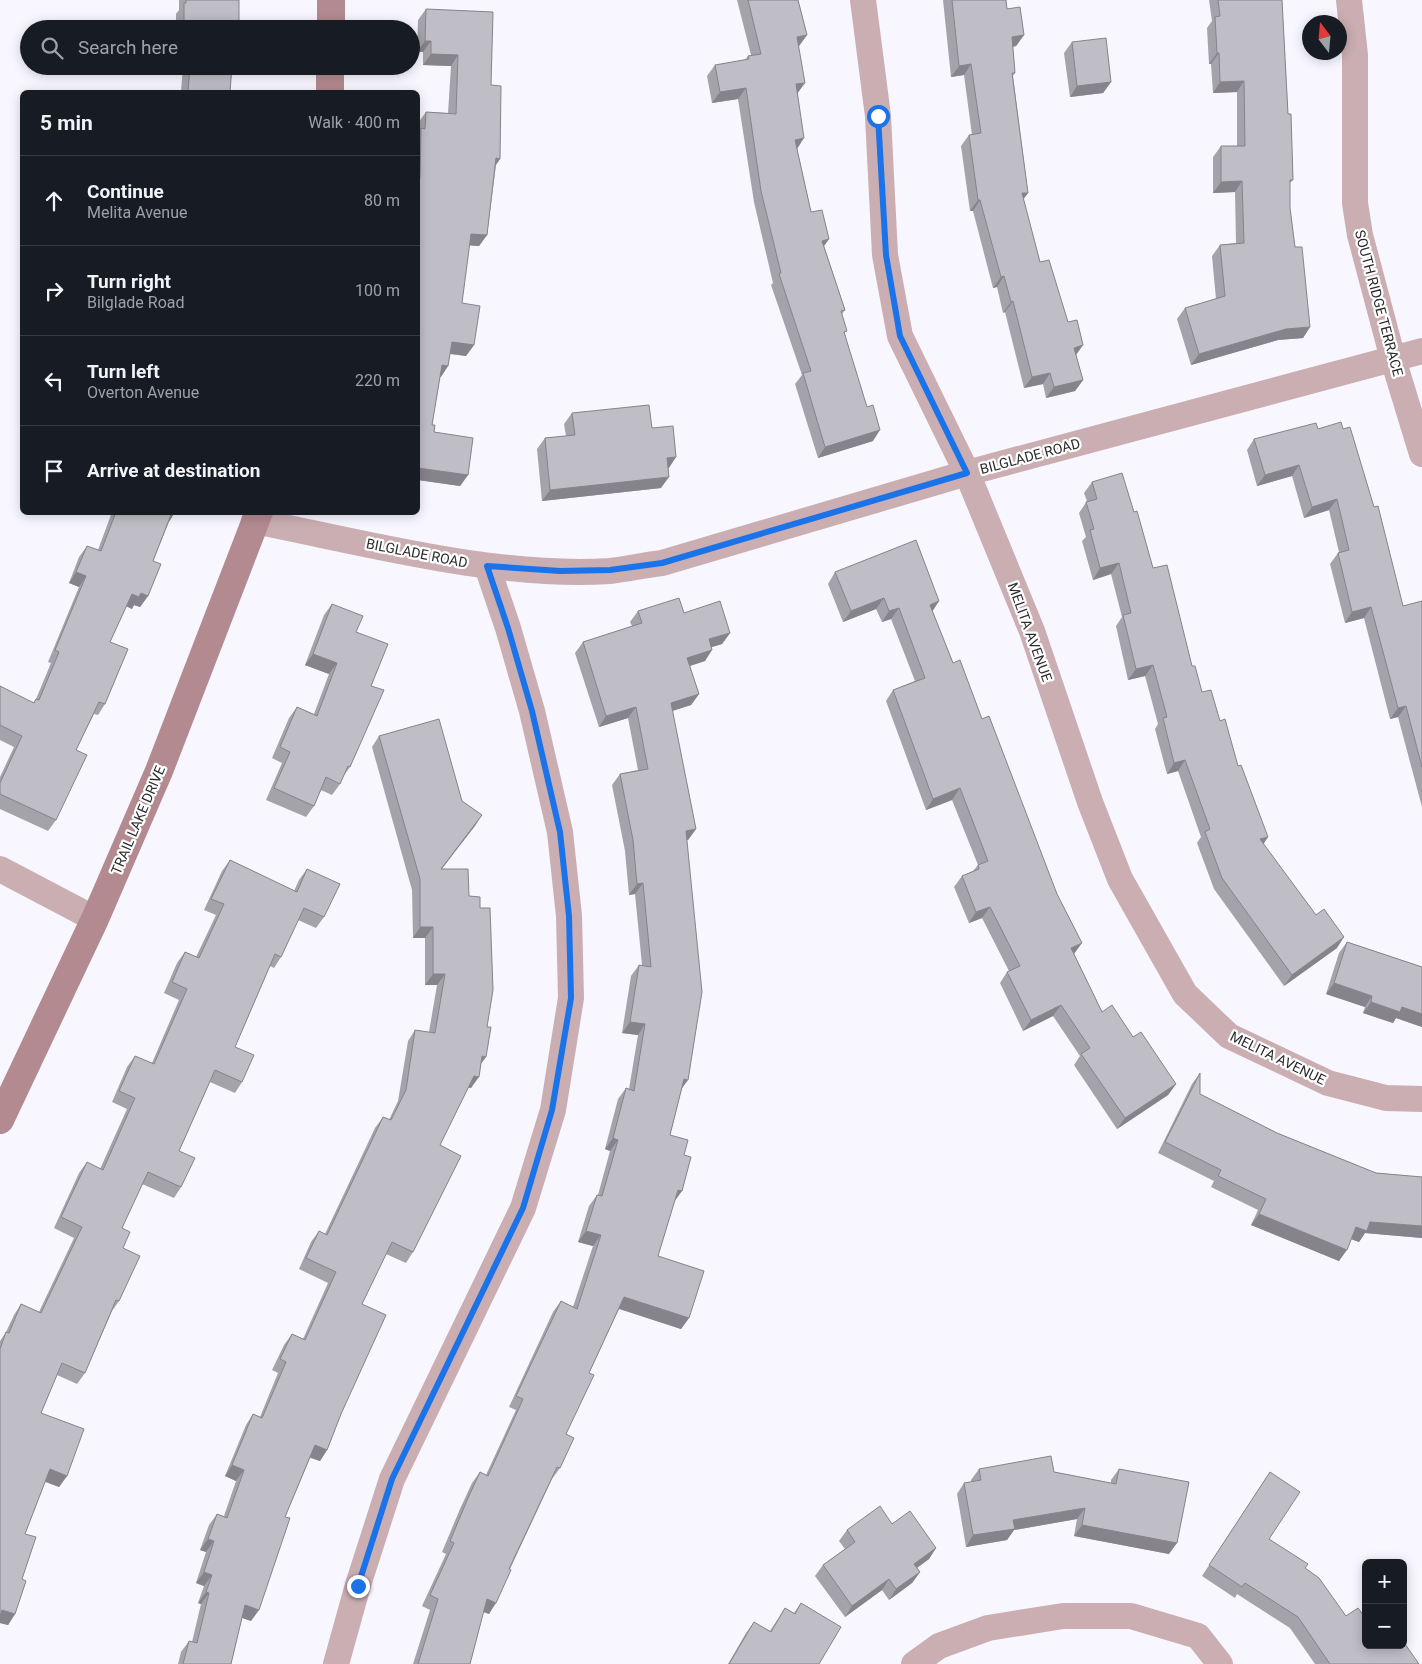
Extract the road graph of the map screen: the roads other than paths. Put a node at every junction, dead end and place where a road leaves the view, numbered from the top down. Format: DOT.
graph roads {
  1 [pos="331,0"];
  2 [pos="863,0"];
  3 [pos="1349,0"];
  4 [pos="331,20"];
  5 [pos="330,75"];
  6 [pos="330,90"];
  7 [pos="1422,351"];
  8 [pos="1393,359"];
  9 [pos="1422,454"];
  10 [pos="967,473"];
  11 [pos="256,517"];
  12 [pos="487,566"];
  13 [pos="0,869"];
  14 [pos="96,919"];
  15 [pos="1422,1099"];
  16 [pos="0,1120"];
  17 [pos="336,1664"];
  18 [pos="914,1664"];
  19 [pos="1220,1664"];
  1 -- 4 [label="street"];
  2 -- 10 [label="street, MELITA AVENUE"];
  3 -- 8 [label="street, SOUTH RIDGE TERRACE"];
  5 -- 6 [label="street"];
  7 -- 8 [label="street, BILGLADE ROAD"];
  8 -- 9 [label="street, SOUTH RIDGE TERRACE"];
  8 -- 10 [label="street, BILGLADE ROAD"];
  10 -- 12 [label="street, BILGLADE ROAD"];
  10 -- 15 [label="street, MELITA AVENUE"];
  11 -- 12 [label="street, BILGLADE ROAD"];
  11 -- 14 [label="street, TRAIL LAKE DRIVE"];
  12 -- 17 [label="street"];
  13 -- 14 [label="street"];
  14 -- 16 [label="street, TRAIL LAKE DRIVE"];
  18 -- 19 [label="street"];
}
